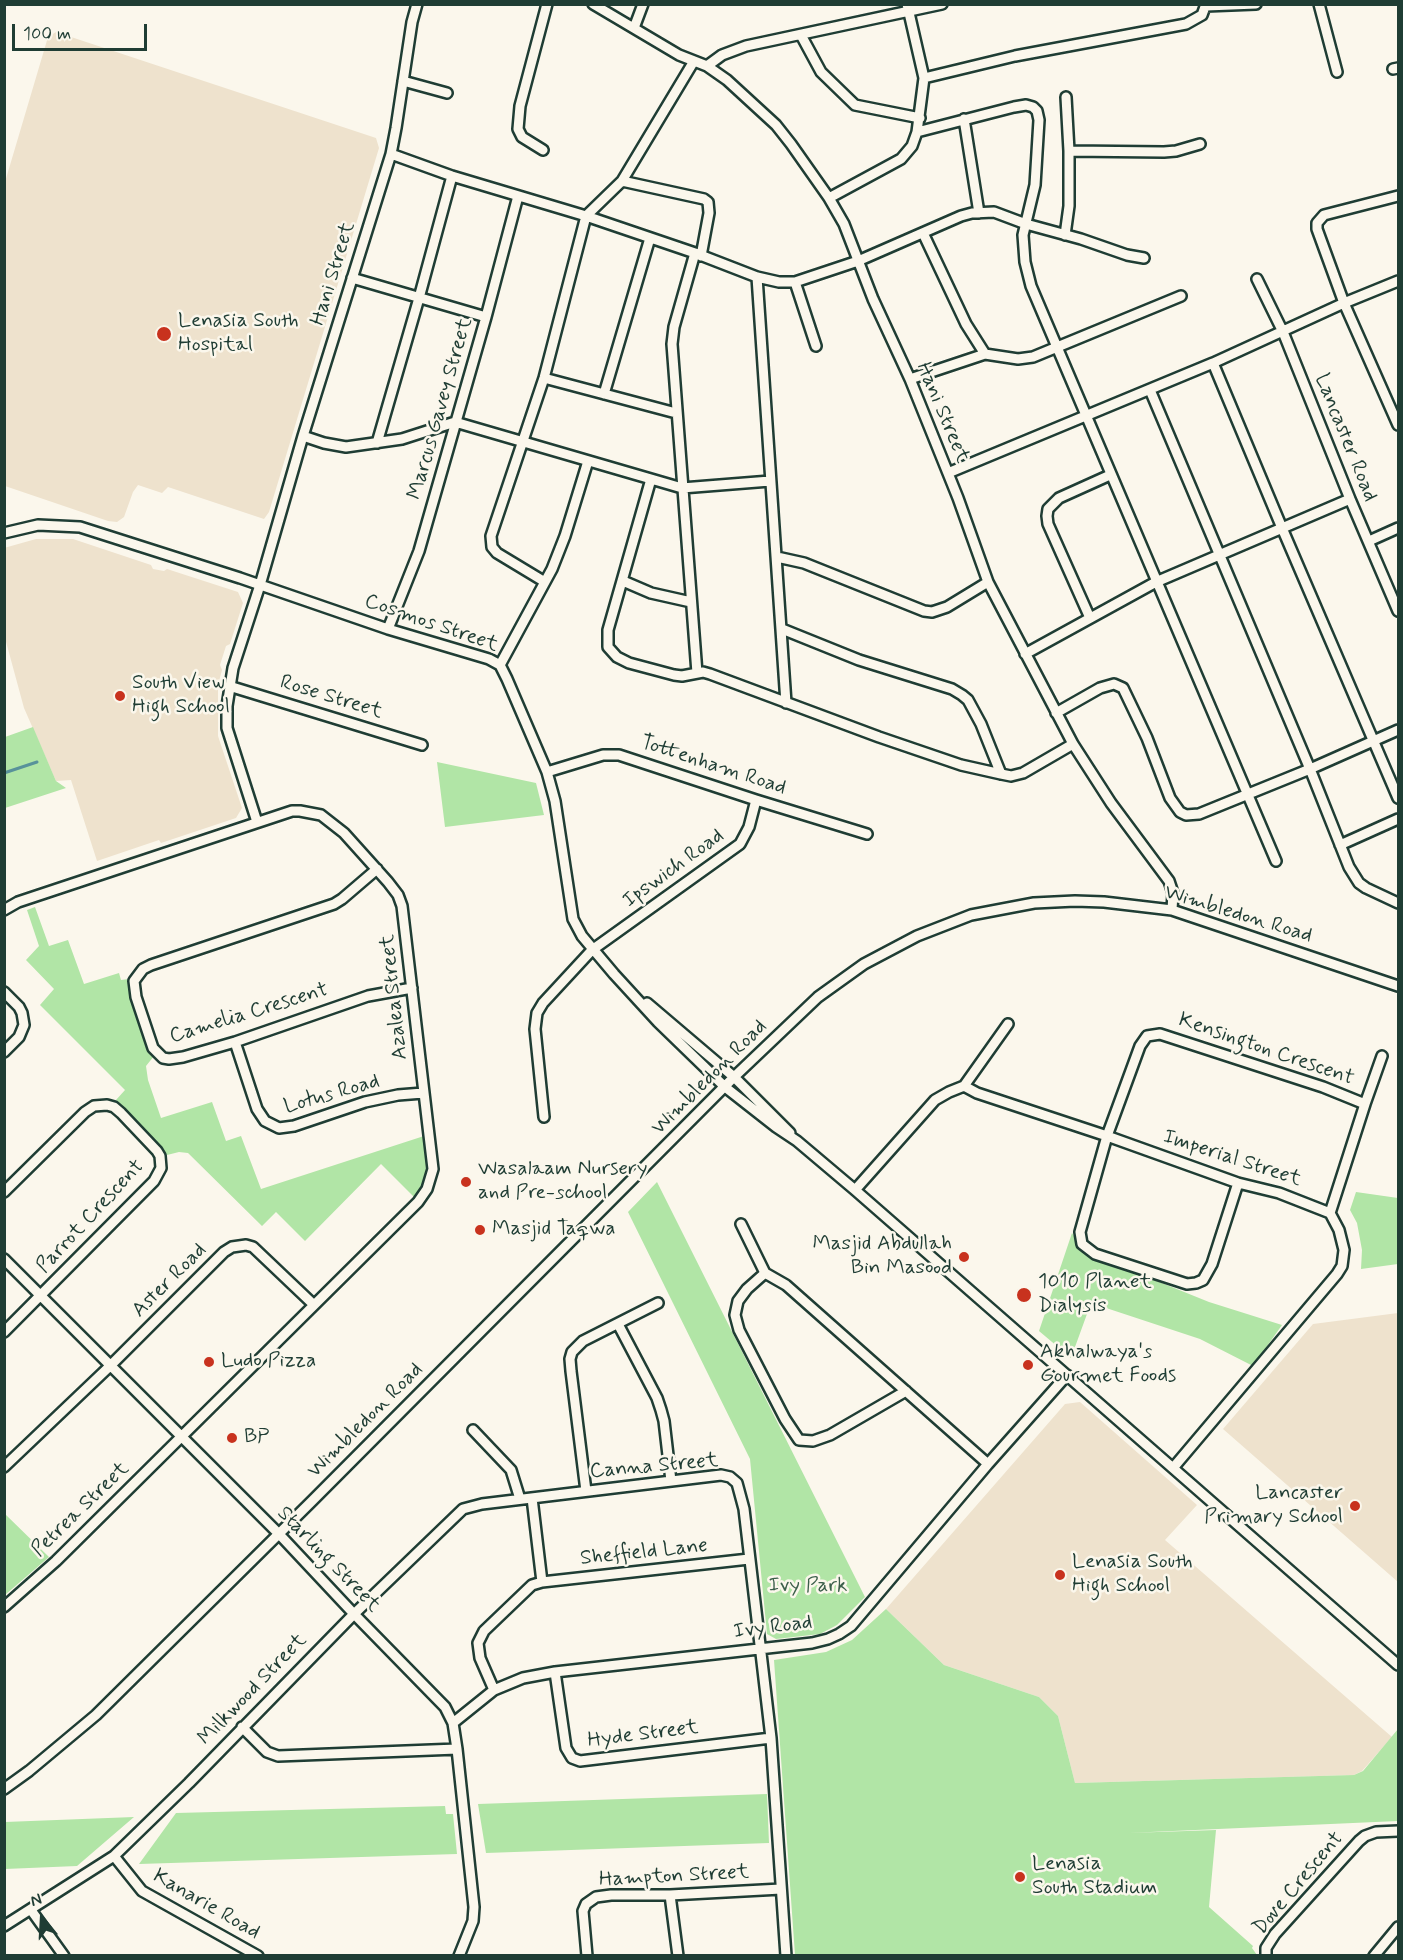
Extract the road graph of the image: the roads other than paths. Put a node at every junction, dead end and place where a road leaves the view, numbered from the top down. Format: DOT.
graph roads {
  1 [pos="417,4"];
  2 [pos="547,4"];
  3 [pos="593,4"];
  4 [pos="643,4"];
  5 [pos="942,4"];
  6 [pos="1256,4"];
  7 [pos="1319,4"];
  8 [pos="1206,5"];
  9 [pos="908,8"];
  10 [pos="634,27"];
  11 [pos="801,35"];
  12 [pos="694,61"];
  13 [pos="707,66"];
  14 [pos="1337,72"];
  15 [pos="924,78"];
  16 [pos="403,81"];
  17 [pos="447,93"];
  18 [pos="1066,97"];
  19 [pos="920,118"];
  20 [pos="964,119"];
  21 [pos="917,132"];
  22 [pos="1200,144"];
  23 [pos="543,150"];
  24 [pos="1070,151"];
  25 [pos="391,154"];
  26 [pos="452,176"];
  27 [pos="622,181"];
  28 [pos="519,196"];
  29 [pos="1398,196"];
  30 [pos="829,198"];
  31 [pos="979,213"];
  32 [pos="586,216"];
  33 [pos="1026,224"];
  34 [pos="923,232"];
  35 [pos="1065,235"];
  36 [pos="650,238"];
  37 [pos="698,254"];
  38 [pos="1144,258"];
  39 [pos="858,261"];
  40 [pos="757,277"];
  41 [pos="352,278"];
  42 [pos="1257,279"];
  43 [pos="1398,281"];
  44 [pos="795,282"];
  45 [pos="1181,296"];
  46 [pos="419,298"];
  47 [pos="1344,303"];
  48 [pos="486,317"];
  49 [pos="1283,332"];
  50 [pos="816,346"];
  51 [pos="1059,348"];
  52 [pos="985,354"];
  53 [pos="1213,363"];
  54 [pos="544,378"];
  55 [pos="910,380"];
  56 [pos="1150,390"];
  57 [pos="604,394"];
  58 [pos="676,413"];
  59 [pos="1085,415"];
  60 [pos="455,422"];
  61 [pos="1398,424"];
  62 [pos="303,436"];
  63 [pos="524,441"];
  64 [pos="377,443"];
  65 [pos="588,461"];
  66 [pos="948,472"];
  67 [pos="1110,475"];
  68 [pos="651,479"];
  69 [pos="770,481"];
  70 [pos="682,488"];
  71 [pos="1350,499"];
  72 [pos="1282,528"];
  73 [pos="1398,528"];
  74 [pos="4,533"];
  75 [pos="1369,541"];
  76 [pos="1219,554"];
  77 [pos="777,557"];
  78 [pos="623,581"];
  79 [pos="544,582"];
  80 [pos="988,582"];
  81 [pos="1156,582"];
  82 [pos="260,585"];
  83 [pos="691,602"];
  84 [pos="1398,611"];
  85 [pos="1090,618"];
  86 [pos="388,629"];
  87 [pos="782,629"];
  88 [pos="1025,654"];
  89 [pos="500,665"];
  90 [pos="697,673"];
  91 [pos="229,686"];
  92 [pos="786,703"];
  93 [pos="1056,713"];
  94 [pos="1398,730"];
  95 [pos="1373,741"];
  96 [pos="1073,744"];
  97 [pos="422,745"];
  98 [pos="1310,769"];
  99 [pos="547,772"];
  100 [pos="1001,774"];
  101 [pos="1246,795"];
  102 [pos="1398,798"];
  103 [pos="756,800"];
  104 [pos="1398,819"];
  105 [pos="257,822"];
  106 [pos="867,834"];
  107 [pos="1340,845"];
  108 [pos="1276,861"];
  109 [pos="377,869"];
  110 [pos="1398,903"];
  111 [pos="4,910"];
  112 [pos="1172,910"];
  113 [pos="592,950"];
  114 [pos="1398,986"];
  115 [pos="412,988"];
  116 [pos="4,992"];
  117 [pos="632,993"];
  118 [pos="1008,1024"];
  119 [pos="235,1042"];
  120 [pos="4,1052"];
  121 [pos="1382,1056"];
  122 [pos="734,1077"];
  123 [pos="964,1086"];
  124 [pos="725,1087"];
  125 [pos="423,1093"];
  126 [pos="1365,1104"];
  127 [pos="544,1117"];
  128 [pos="1107,1136"];
  129 [pos="797,1141"];
  130 [pos="1238,1183"];
  131 [pos="855,1190"];
  132 [pos="4,1192"];
  133 [pos="1330,1213"];
  134 [pos="741,1224"];
  135 [pos="4,1259"];
  136 [pos="765,1273"];
  137 [pos="41,1296"];
  138 [pos="658,1303"];
  139 [pos="314,1305"];
  140 [pos="618,1324"];
  141 [pos="4,1332"];
  142 [pos="110,1366"];
  143 [pos="1067,1375"];
  144 [pos="906,1392"];
  145 [pos="473,1430"];
  146 [pos="181,1438"];
  147 [pos="988,1464"];
  148 [pos="4,1467"];
  149 [pos="1173,1468"];
  150 [pos="671,1481"];
  151 [pos="586,1491"];
  152 [pos="532,1498"];
  153 [pos="520,1499"];
  154 [pos="279,1534"];
  155 [pos="749,1559"];
  156 [pos="542,1582"];
  157 [pos="4,1607"];
  158 [pos="354,1614"];
  159 [pos="761,1648"];
  160 [pos="1398,1665"];
  161 [pos="555,1672"];
  162 [pos="494,1690"];
  163 [pos="453,1723"];
  164 [pos="242,1727"];
  165 [pos="771,1738"];
  166 [pos="457,1749"];
  167 [pos="4,1789"];
  168 [pos="1398,1831"];
  169 [pos="114,1856"];
  170 [pos="781,1889"];
  171 [pos="670,1895"];
  172 [pos="31,1910"];
  173 [pos="4,1926"];
  174 [pos="1398,1928"];
  175 [pos="64,1956"];
  176 [pos="258,1956"];
  177 [pos="459,1956"];
  178 [pos="587,1956"];
  179 [pos="678,1956"];
  180 [pos="786,1956"];
  181 [pos="1266,1956"];
  182 [pos="1374,1956"];
  1 -- 16 [label="street, Hani Street"];
  2 -- 23 [label="street"];
  3 -- 10 [label="street, Hani Street"];
  4 -- 10 [label="street"];
  5 -- 9 [label="street"];
  6 -- 8 [label="street"];
  7 -- 14 [label="street"];
  8 -- 15 [label="street"];
  9 -- 11 [label="street"];
  9 -- 15 [label="street"];
  10 -- 12 [label="street, Hani Street"];
  11 -- 13 [label="street"];
  11 -- 19 [label="street"];
  12 -- 13 [label="street, Hani Street"];
  12 -- 27 [label="street"];
  13 -- 30 [label="street, Hani Street"];
  15 -- 19 [label="street"];
  16 -- 17 [label="street"];
  16 -- 25 [label="street, Hani Street"];
  18 -- 24 [label="street"];
  19 -- 21 [label="street"];
  20 -- 21 [label="street"];
  20 -- 31 [label="street"];
  20 -- 33 [label="street"];
  21 -- 30 [label="street"];
  22 -- 24 [label="street"];
  24 -- 35 [label="street"];
  25 -- 26 [label="street"];
  25 -- 41 [label="street, Hani Street"];
  26 -- 28 [label="street"];
  26 -- 46 [label="street"];
  27 -- 32 [label="street"];
  27 -- 37 [label="street"];
  28 -- 32 [label="street"];
  28 -- 48 [label="street, Marcus Gavey Street"];
  29 -- 47 [label="street"];
  30 -- 39 [label="street, Hani Street"];
  31 -- 33 [label="street"];
  31 -- 34 [label="street"];
  32 -- 36 [label="street"];
  32 -- 54 [label="street"];
  33 -- 35 [label="street"];
  33 -- 51 [label="street"];
  34 -- 39 [label="street"];
  34 -- 52 [label="street"];
  35 -- 38 [label="street"];
  36 -- 37 [label="street"];
  36 -- 57 [label="street"];
  37 -- 40 [label="street"];
  37 -- 58 [label="street"];
  39 -- 44 [label="street"];
  39 -- 55 [label="street, Hani Street"];
  40 -- 44 [label="street"];
  40 -- 69 [label="street"];
  41 -- 46 [label="street"];
  41 -- 62 [label="street, Hani Street"];
  42 -- 49 [label="street, Lancaster Road"];
  43 -- 47 [label="street"];
  44 -- 50 [label="street"];
  45 -- 51 [label="street"];
  46 -- 48 [label="street"];
  46 -- 64 [label="street"];
  47 -- 49 [label="street"];
  47 -- 61 [label="street"];
  48 -- 60 [label="street, Marcus Gavey Street"];
  49 -- 53 [label="street"];
  49 -- 71 [label="street, Lancaster Road"];
  51 -- 52 [label="street"];
  51 -- 59 [label="street"];
  52 -- 55 [label="street"];
  53 -- 56 [label="street"];
  53 -- 72 [label="street"];
  54 -- 57 [label="street"];
  54 -- 63 [label="street"];
  55 -- 66 [label="street, Hani Street"];
  56 -- 59 [label="street"];
  56 -- 76 [label="street"];
  57 -- 58 [label="street"];
  58 -- 70 [label="street"];
  59 -- 66 [label="street"];
  59 -- 67 [label="street"];
  60 -- 63 [label="street"];
  60 -- 64 [label="street"];
  60 -- 86 [label="street, Marcus Gavey Street"];
  62 -- 64 [label="street"];
  62 -- 82 [label="street, Hani Street"];
  63 -- 65 [label="street"];
  63 -- 79 [label="street"];
  65 -- 68 [label="street"];
  65 -- 79 [label="street"];
  66 -- 80 [label="street, Hani Street"];
  67 -- 81 [label="street"];
  67 -- 85 [label="street"];
  68 -- 70 [label="street"];
  68 -- 78 [label="street"];
  69 -- 70 [label="street"];
  69 -- 77 [label="street"];
  70 -- 83 [label="street"];
  71 -- 72 [label="street"];
  71 -- 75 [label="street, Lancaster Road"];
  72 -- 76 [label="street"];
  72 -- 95 [label="street"];
  73 -- 75 [label="street"];
  74 -- 82 [label="street, Cosmos Street"];
  75 -- 84 [label="street, Lancaster Road"];
  76 -- 81 [label="street"];
  76 -- 98 [label="street"];
  77 -- 80 [label="street"];
  77 -- 87 [label="street"];
  78 -- 83 [label="street"];
  78 -- 90 [label="street"];
  79 -- 89 [label="street"];
  80 -- 88 [label="street, Hani Street"];
  81 -- 85 [label="street"];
  81 -- 101 [label="street"];
  82 -- 86 [label="street, Cosmos Street"];
  82 -- 91 [label="street, Hani Street"];
  83 -- 90 [label="street"];
  85 -- 88 [label="street"];
  86 -- 89 [label="street, Cosmos Street"];
  87 -- 92 [label="street"];
  87 -- 100 [label="street"];
  88 -- 93 [label="street, Hani Street"];
  89 -- 99 [label="street, Cosmos Street"];
  90 -- 92 [label="street"];
  91 -- 97 [label="street, Rose Street"];
  91 -- 105 [label="street, Hani Street"];
  92 -- 100 [label="street"];
  93 -- 96 [label="street, Hani Street"];
  93 -- 101 [label="street"];
  94 -- 95 [label="street"];
  95 -- 98 [label="street"];
  95 -- 102 [label="street"];
  96 -- 100 [label="street"];
  96 -- 112 [label="street, Hani Street"];
  98 -- 101 [label="street"];
  98 -- 107 [label="street"];
  99 -- 103 [label="street, Tottenham Road"];
  99 -- 113 [label="street, Cosmos Street"];
  101 -- 108 [label="street"];
  103 -- 106 [label="street, Tottenham Road"];
  103 -- 113 [label="street, Ipswich Road"];
  104 -- 107 [label="street"];
  105 -- 109 [label="street, Azalea Street"];
  105 -- 111 [label="street, Azalea Street"];
  107 -- 110 [label="street"];
  109 -- 115 [label="street, Azalea Street"];
  109 -- 119 [label="street, Camelia Crescent"];
  112 -- 114 [label="street, Wimbledon Road"];
  112 -- 122 [label="street, Wimbledon Road"];
  113 -- 117 [label="street, Cosmos Street"];
  113 -- 127 [label="street, Ipswich Road"];
  115 -- 119 [label="street, Camelia Crescent"];
  115 -- 125 [label="street, Azalea Street"];
  116 -- 120 [label="street"];
  117 -- 122 [label="street, Cosmos Street"];
  117 -- 124 [label="street, Cosmos Street"];
  118 -- 123 [label="street"];
  119 -- 125 [label="street, Lotus Road"];
  121 -- 126 [label="street"];
  122 -- 124 [label="street, Wimbledon Road"];
  122 -- 129 [label="street, Cosmos Street"];
  123 -- 128 [label="street, Imperial Street"];
  123 -- 131 [label="street"];
  124 -- 129 [label="street, Cosmos Street"];
  124 -- 154 [label="street, Wimbledon Road"];
  125 -- 139 [label="street, Azalea Street"];
  126 -- 128 [label="street, Kensington Crescent"];
  126 -- 133 [label="street, Kensington Crescent"];
  128 -- 130 [label="street, Imperial Street"];
  128 -- 130 [label="street"];
  129 -- 131 [label="street"];
  130 -- 133 [label="street, Imperial Street"];
  131 -- 143 [label="street"];
  132 -- 137 [label="street, Parrot Crescent"];
  133 -- 149 [label="street"];
  134 -- 136 [label="street"];
  135 -- 137 [label="street, Starling Street"];
  136 -- 144 [label="street"];
  136 -- 144 [label="street"];
  137 -- 141 [label="street"];
  137 -- 142 [label="street, Starling Street"];
  138 -- 140 [label="street"];
  139 -- 142 [label="street, Aster Road"];
  139 -- 146 [label="street, Azalea Street"];
  140 -- 150 [label="street"];
  140 -- 151 [label="street"];
  142 -- 146 [label="street, Starling Street"];
  142 -- 148 [label="street"];
  143 -- 147 [label="street, Ivy Road"];
  143 -- 149 [label="street"];
  144 -- 147 [label="street"];
  145 -- 153 [label="street"];
  146 -- 154 [label="street, Starling Street"];
  146 -- 157 [label="street, Petrea Street"];
  147 -- 159 [label="street, Ivy Road"];
  149 -- 160 [label="street"];
  150 -- 151 [label="street, Canna Street"];
  150 -- 155 [label="street, Canna Street"];
  151 -- 152 [label="street, Canna Street"];
  152 -- 153 [label="street, Milkwood Street"];
  152 -- 156 [label="street"];
  153 -- 158 [label="street, Milkwood Street"];
  154 -- 158 [label="street, Starling Street"];
  154 -- 167 [label="street, Wimbledon Road"];
  155 -- 156 [label="street, Sheffield Lane"];
  155 -- 159 [label="street, Canna Street"];
  156 -- 162 [label="street"];
  158 -- 163 [label="street, Starling Street"];
  158 -- 164 [label="street, Milkwood Street"];
  159 -- 161 [label="street, Ivy Road"];
  159 -- 165 [label="street, Canna Street"];
  161 -- 162 [label="street, Ivy Road"];
  161 -- 165 [label="street, Hyde Street"];
  162 -- 163 [label="street, Ivy Road"];
  163 -- 166 [label="street, Starling Street"];
  164 -- 166 [label="street"];
  164 -- 169 [label="street, Milkwood Street"];
  165 -- 170 [label="street, Canna Street"];
  166 -- 177 [label="street, Starling Street"];
  168 -- 181 [label="street, Dove Crescent"];
  169 -- 172 [label="street, Milkwood Street"];
  169 -- 176 [label="street, Kanarie Road"];
  170 -- 171 [label="street, Hampton Street"];
  170 -- 180 [label="street, Canna Street"];
  171 -- 178 [label="street, Hampton Street"];
  171 -- 179 [label="street"];
  172 -- 173 [label="street, Milkwood Street"];
  172 -- 175 [label="street"];
  174 -- 182 [label="street"];
}
